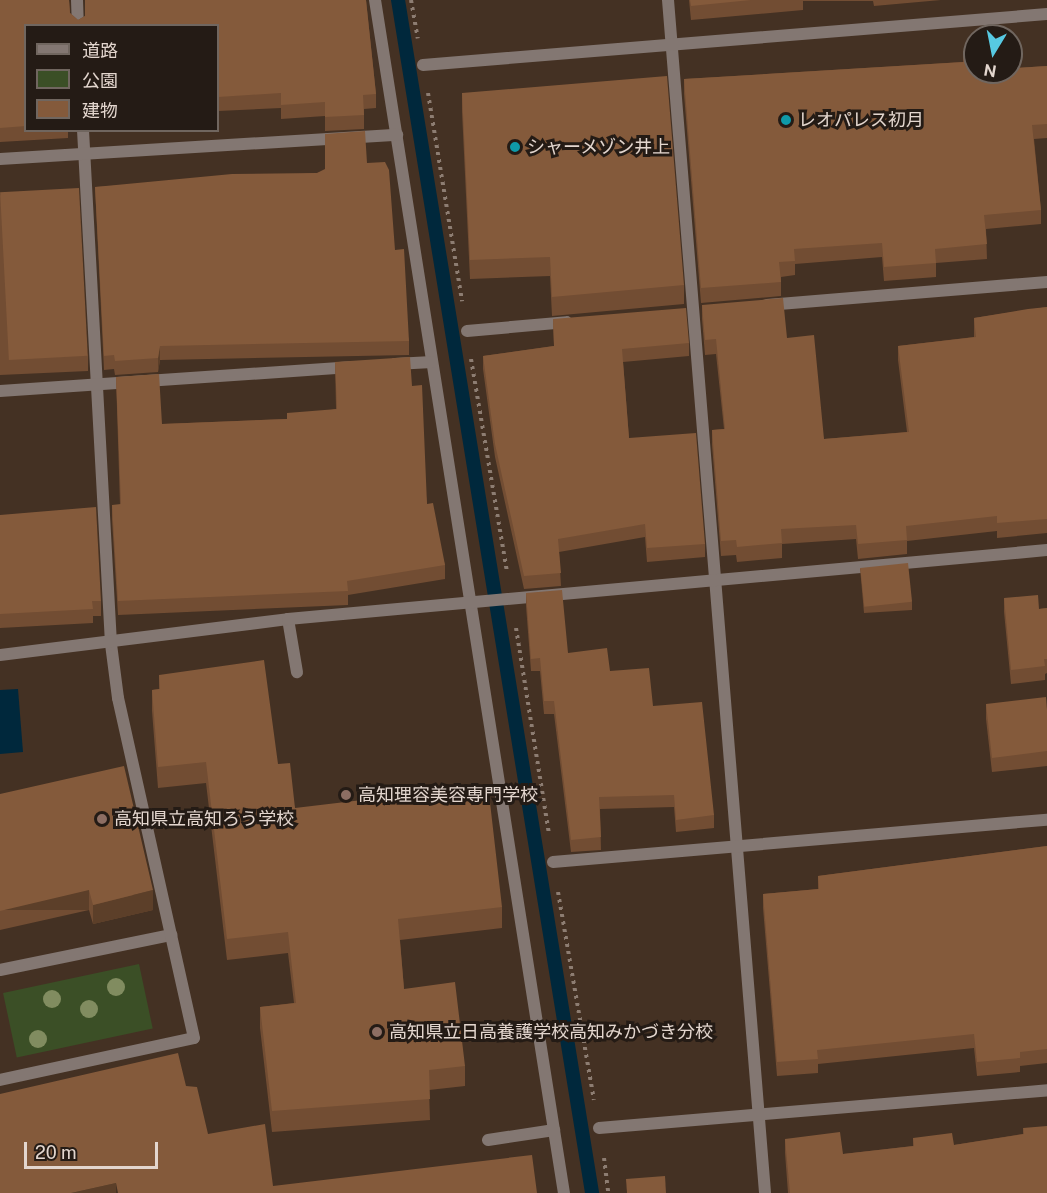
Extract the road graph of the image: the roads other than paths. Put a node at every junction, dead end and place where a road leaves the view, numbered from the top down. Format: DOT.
graph roads {
  1 [pos="77,0"];
  2 [pos="375,0"];
  3 [pos="668,0"];
  4 [pos="1047,14"];
  5 [pos="78,24"];
  6 [pos="671,43"];
  7 [pos="423,65"];
  8 [pos="83,132"];
  9 [pos="396,135"];
  10 [pos="84,154"];
  11 [pos="0,159"];
  12 [pos="1047,282"];
  13 [pos="750,307"];
  14 [pos="698,311"];
  15 [pos="676,312"];
  16 [pos="585,320"];
  17 [pos="467,331"];
  18 [pos="432,362"];
  19 [pos="97,384"];
  20 [pos="0,391"];
  21 [pos="1047,550"];
  22 [pos="714,576"];
  23 [pos="471,604"];
  24 [pos="288,619"];
  25 [pos="111,644"];
  26 [pos="0,655"];
  27 [pos="297,672"];
  28 [pos="1047,820"];
  29 [pos="737,846"];
  30 [pos="553,862"];
  31 [pos="171,935"];
  32 [pos="0,970"];
  33 [pos="0,1080"];
  34 [pos="1047,1089"];
  35 [pos="759,1114"];
  36 [pos="599,1128"];
  37 [pos="554,1130"];
  38 [pos="488,1140"];
  39 [pos="564,1193"];
  40 [pos="765,1193"];
  1 -- 5 [label="street"];
  2 -- 9 [label="street"];
  3 -- 6 [label="street"];
  4 -- 6 [label="street"];
  6 -- 7 [label="street"];
  6 -- 14 [label="street"];
  8 -- 10 [label="street"];
  9 -- 10 [label="street"];
  9 -- 18 [label="street"];
  10 -- 11 [label="street"];
  10 -- 19 [label="street"];
  12 -- 13 [label="street"];
  14 -- 15 [label="street"];
  14 -- 22 [label="street"];
  16 -- 17 [label="street"];
  18 -- 19 [label="street"];
  18 -- 23 [label="street"];
  19 -- 20 [label="street"];
  19 -- 25 [label="street"];
  21 -- 22 [label="street"];
  22 -- 23 [label="street"];
  22 -- 29 [label="street"];
  23 -- 24 [label="street"];
  23 -- 37 [label="street"];
  24 -- 25 [label="street"];
  24 -- 27 [label="street"];
  25 -- 26 [label="street"];
  25 -- 31 [label="street"];
  28 -- 29 [label="street"];
  29 -- 30 [label="street"];
  29 -- 35 [label="street"];
  31 -- 32 [label="street"];
  31 -- 33 [label="street"];
  34 -- 35 [label="street"];
  35 -- 36 [label="street"];
  35 -- 40 [label="street"];
  37 -- 38 [label="street"];
  37 -- 39 [label="street"];
}
